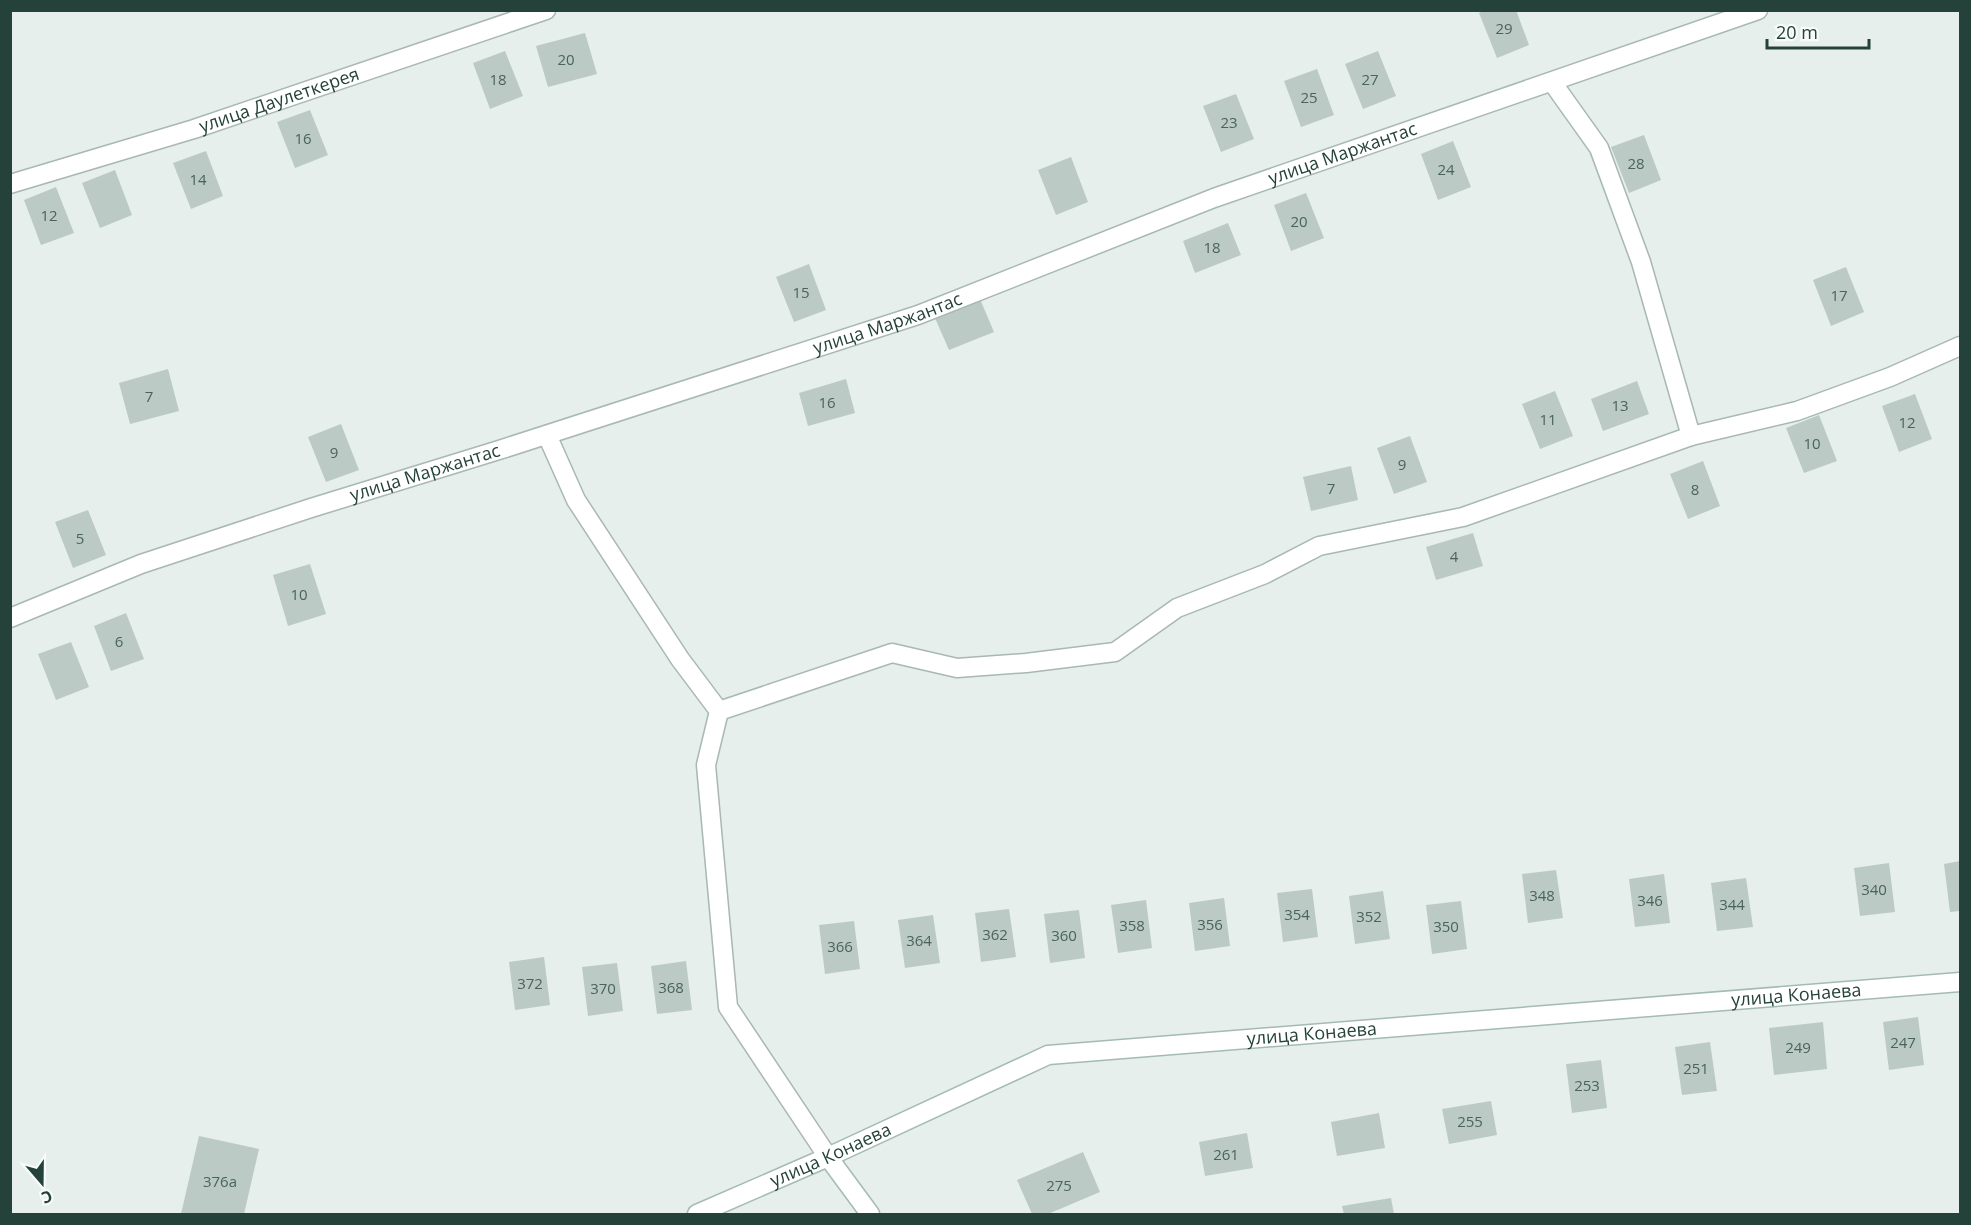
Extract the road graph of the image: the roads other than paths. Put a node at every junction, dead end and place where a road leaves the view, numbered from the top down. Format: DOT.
graph roads {
  1 [pos="546,10"];
  2 [pos="1758,10"];
  3 [pos="1552,82"];
  4 [pos="10,183"];
  5 [pos="1960,346"];
  6 [pos="547,435"];
  7 [pos="1691,436"];
  8 [pos="10,618"];
  9 [pos="719,711"];
  10 [pos="1960,982"];
  11 [pos="828,1157"];
  12 [pos="697,1215"];
  13 [pos="870,1215"];
  1 -- 4 [label="street, улица Даулеткерея"];
  2 -- 3 [label="street, улица Маржантас"];
  3 -- 6 [label="street, улица Маржантас"];
  3 -- 7 [label="street"];
  5 -- 7 [label="street"];
  6 -- 8 [label="street, улица Маржантас"];
  6 -- 9 [label="street"];
  7 -- 9 [label="street"];
  9 -- 11 [label="street"];
  10 -- 11 [label="street, улица Конаева"];
  11 -- 12 [label="street, улица Конаева"];
  11 -- 13 [label="street"];
}
